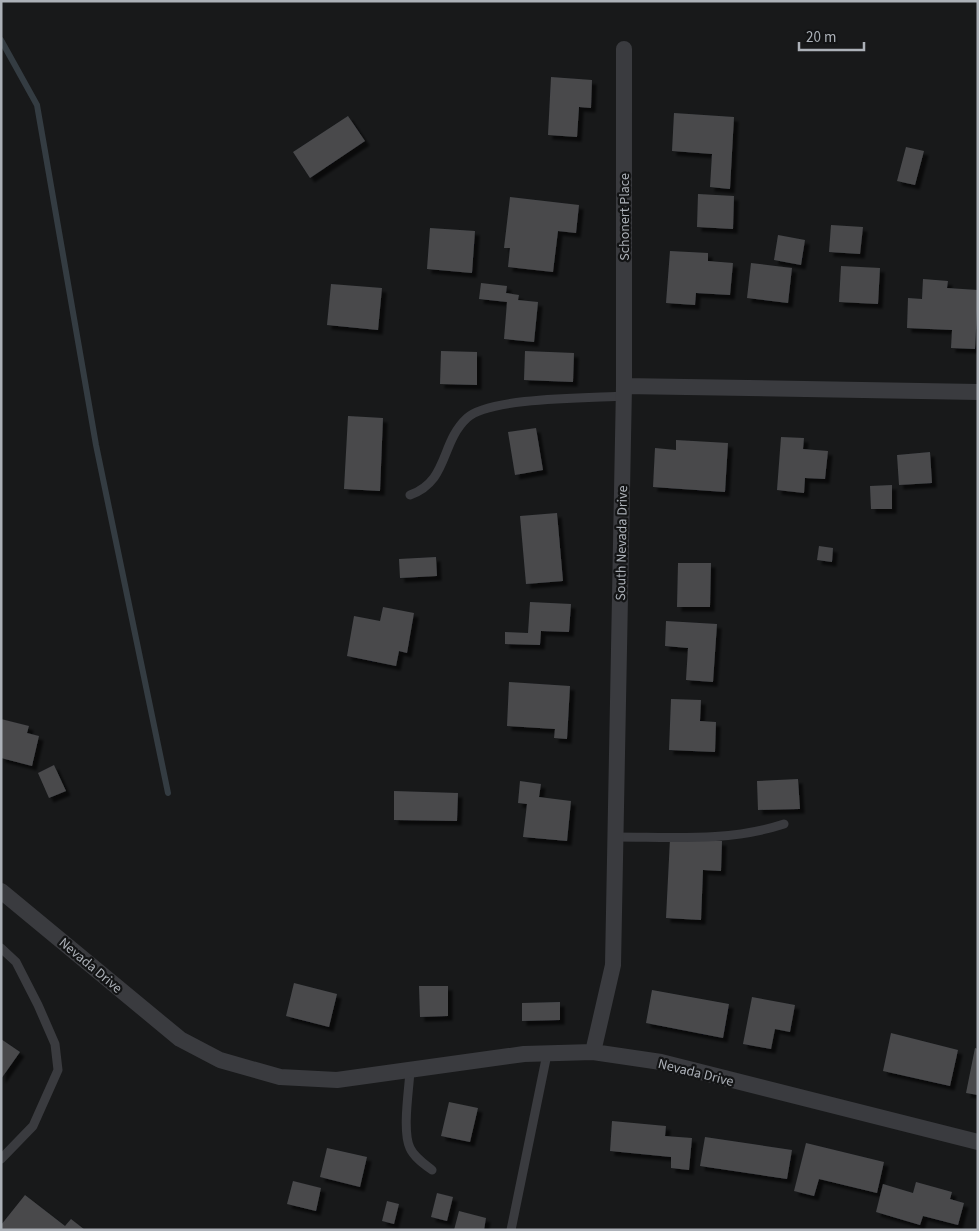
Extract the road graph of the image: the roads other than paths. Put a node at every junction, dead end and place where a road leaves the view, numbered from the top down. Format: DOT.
graph roads {
  1 [pos="624,49"];
  2 [pos="624,391"];
  3 [pos="978,392"];
  4 [pos="410,495"];
  5 [pos="784,824"];
  6 [pos="615,836"];
  7 [pos="1,891"];
  8 [pos="1,948"];
  9 [pos="593,1052"];
  10 [pos="547,1054"];
  11 [pos="410,1071"];
  12 [pos="978,1142"];
  13 [pos="1,1159"];
  14 [pos="432,1170"];
  15 [pos="511,1230"];
  1 -- 2 [label="street, Schonert Place"];
  2 -- 3 [label="street"];
  2 -- 4 [label="lane"];
  2 -- 6 [label="street, South Nevada Drive"];
  5 -- 6 [label="lane"];
  6 -- 9 [label="street, South Nevada Drive"];
  7 -- 11 [label="street, Nevada Drive"];
  8 -- 13 [label="lane"];
  9 -- 10 [label="street, Nevada Drive"];
  9 -- 12 [label="street, Nevada Drive"];
  10 -- 11 [label="street, Nevada Drive"];
  10 -- 15 [label="lane"];
  11 -- 14 [label="lane"];
}
